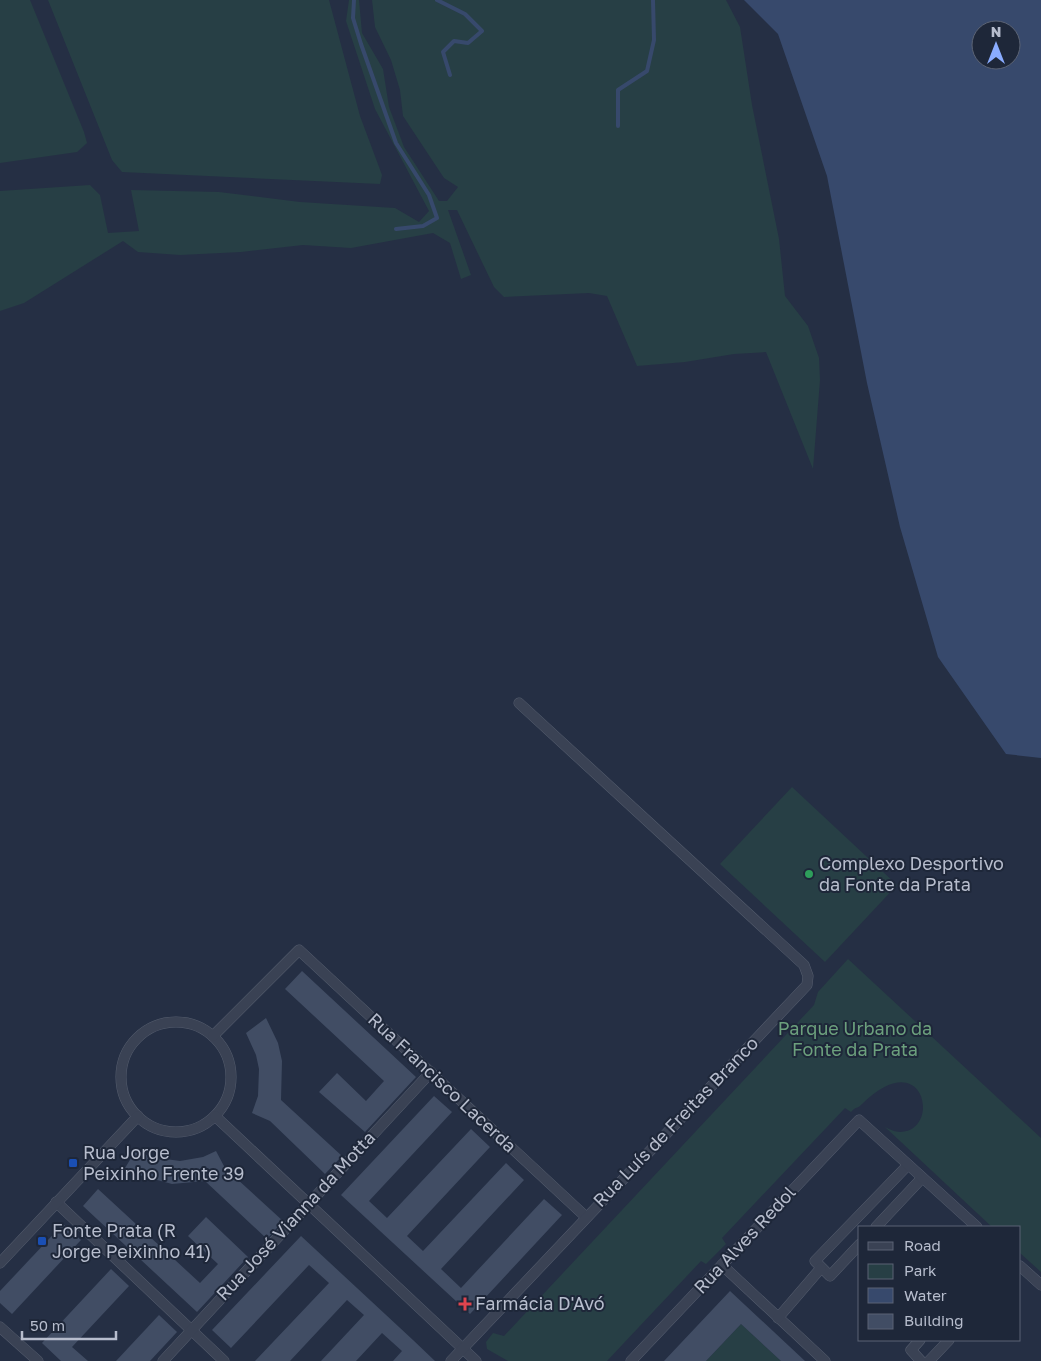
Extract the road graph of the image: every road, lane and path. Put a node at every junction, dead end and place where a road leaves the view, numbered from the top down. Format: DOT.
graph roads {
  1 [pos="519,703"];
  2 [pos="213,1036"];
  3 [pos="431,1072"];
  4 [pos="138,1116"];
  5 [pos="214,1116"];
  6 [pos="908,1165"];
  7 [pos="922,1178"];
  8 [pos="56,1202"];
  9 [pos="307,1204"];
  10 [pos="586,1217"];
  11 [pos="877,1226"];
  12 [pos="976,1226"];
  13 [pos="858,1246"];
  14 [pos="0,1263"];
  15 [pos="722,1265"];
  16 [pos="1021,1267"];
  17 [pos="821,1268"];
  18 [pos="1041,1285"];
  19 [pos="778,1318"];
  20 [pos="0,1327"];
  21 [pos="191,1330"];
  22 [pos="919,1341"];
  23 [pos="948,1341"];
  24 [pos="463,1348"];
  25 [pos="917,1360"];
  26 [pos="38,1361"];
  27 [pos="163,1361"];
  28 [pos="224,1361"];
  29 [pos="451,1361"];
  30 [pos="476,1361"];
  31 [pos="631,1361"];
  32 [pos="825,1361"];
  33 [pos="929,1361"];
  1 -- 10 [label="street, Rua Luís de Freitas Branco"];
  2 -- 3 [label="street, Rua Francisco Lacerda"];
  2 -- 4 [label="street"];
  2 -- 5 [label="street"];
  3 -- 9 [label="street, Rua José Vianna da Motta"];
  3 -- 10 [label="street, Rua Francisco Lacerda"];
  4 -- 5 [label="street"];
  4 -- 8 [label="street"];
  5 -- 9 [label="street"];
  6 -- 7 [label="street"];
  6 -- 15 [label="street, Rua Alves Redol"];
  6 -- 17 [label="street"];
  7 -- 11 [label="street"];
  7 -- 12 [label="street"];
  8 -- 14 [label="street"];
  8 -- 21 [label="street"];
  9 -- 21 [label="street, Rua José Vianna da Motta"];
  9 -- 24 [label="street"];
  10 -- 24 [label="street, Rua Luís de Freitas Branco"];
  13 -- 17 [label="street"];
  15 -- 19 [label="street"];
  15 -- 31 [label="street, Rua Alves Redol"];
  16 -- 18 [label="street"];
  17 -- 19 [label="street"];
  19 -- 32 [label="street"];
  20 -- 26 [label="street"];
  21 -- 27 [label="street, Rua José Vianna da Motta"];
  21 -- 28 [label="street"];
  22 -- 25 [label="street"];
  23 -- 33 [label="street"];
  24 -- 29 [label="street, Rua Luís de Freitas Branco"];
  24 -- 30 [label="street"];
}
